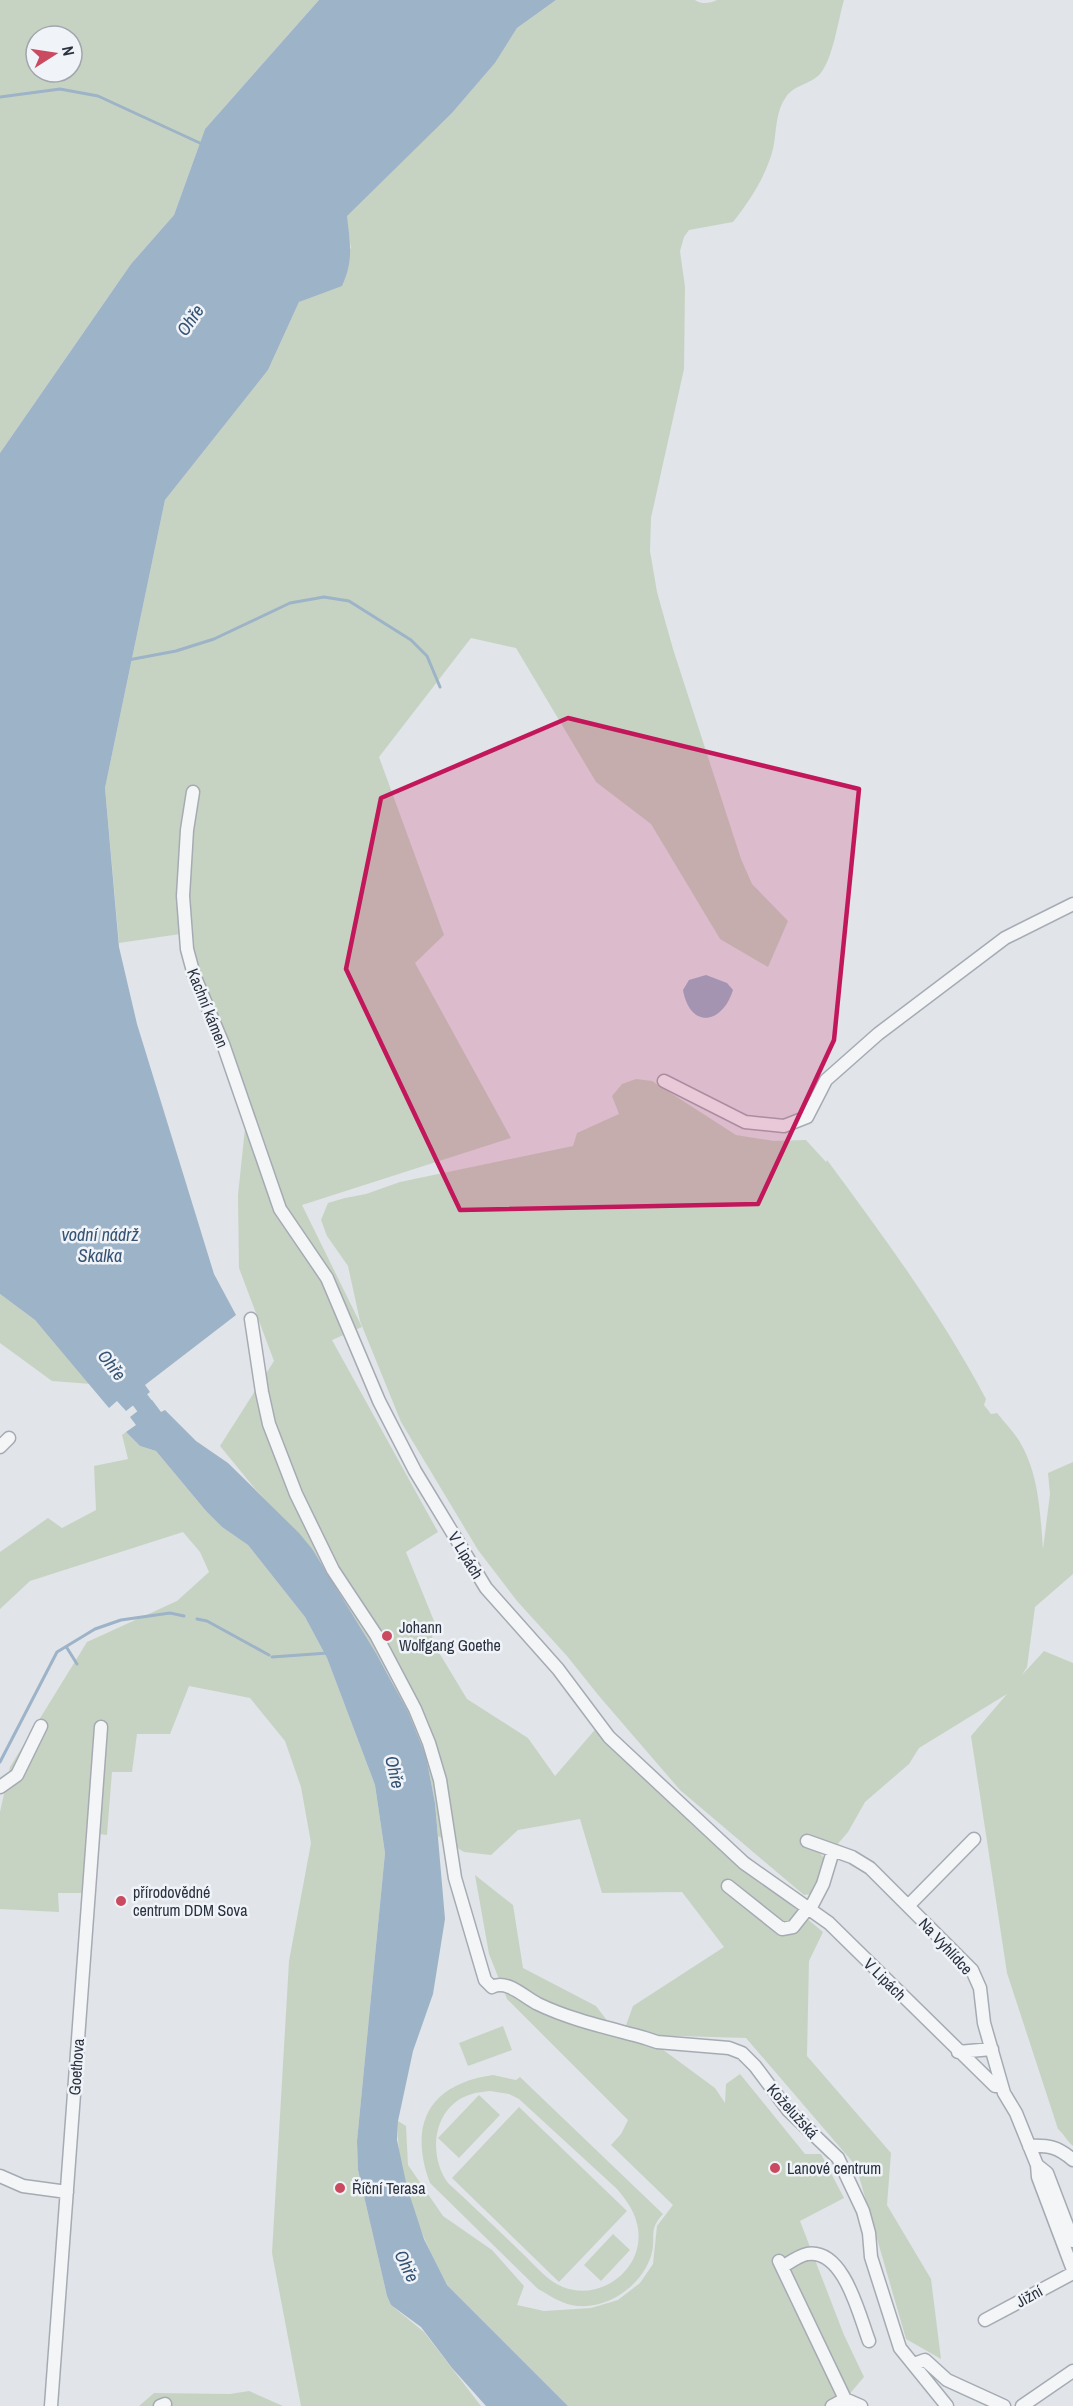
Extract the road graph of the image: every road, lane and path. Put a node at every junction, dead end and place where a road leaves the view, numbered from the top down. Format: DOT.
graph roads {
  1 [pos="194,792"];
  2 [pos="1073,904"];
  3 [pos="664,1082"];
  4 [pos="246,1113"];
  5 [pos="251,1319"];
  6 [pos="41,1726"];
  7 [pos="101,1727"];
  8 [pos="0,1787"];
  9 [pos="974,1839"];
  10 [pos="807,1841"];
  11 [pos="833,1851"];
  12 [pos="728,1886"];
  13 [pos="908,1906"];
  14 [pos="809,1909"];
  15 [pos="992,2049"];
  16 [pos="958,2052"];
  17 [pos="995,2086"];
  18 [pos="1029,2146"];
  19 [pos="1073,2160"];
  20 [pos="1037,2165"];
  21 [pos="0,2176"];
  22 [pos="67,2192"];
  23 [pos="1073,2241"];
  24 [pos="1073,2272"];
  25 [pos="985,2320"];
  26 [pos="869,2341"];
  27 [pos="914,2364"];
  28 [pos="1073,2371"];
  29 [pos="845,2399"];
  30 [pos="51,2406"];
  31 [pos="832,2406"];
  32 [pos="861,2406"];
  33 [pos="947,2406"];
  34 [pos="1004,2406"];
  35 [pos="1022,2406"];
  1 -- 4 [label="street, Kachní kámen"];
  2 -- 3 [label="street"];
  4 -- 14 [label="street, V Lipách"];
  5 -- 27 [label="street, Koželužská"];
  6 -- 8 [label="street"];
  7 -- 22 [label="street, Goethova"];
  9 -- 13 [label="street, Na Vyhlídce"];
  10 -- 11 [label="street"];
  11 -- 13 [label="street"];
  11 -- 14 [label="street"];
  12 -- 14 [label="street"];
  13 -- 15 [label="street, Na Vyhlídce"];
  14 -- 16 [label="street, V Lipách"];
  15 -- 16 [label="street"];
  15 -- 18 [label="street, Na Vyhlídce"];
  16 -- 17 [label="street, V Lipách"];
  18 -- 19 [label="street"];
  18 -- 20 [label="street, Na Vyhlídce"];
  20 -- 23 [label="street, Na Vyhlídce"];
  20 -- 24 [label="street, Na Vyhlídce"];
  21 -- 22 [label="street"];
  22 -- 30 [label="street, Goethova"];
  24 -- 25 [label="street, Jižní"];
  26 -- 29 [label="street"];
  27 -- 33 [label="street, Koželužská"];
  27 -- 34 [label="street"];
  28 -- 35 [label="street"];
  29 -- 31 [label="street"];
  29 -- 32 [label="street"];
}
